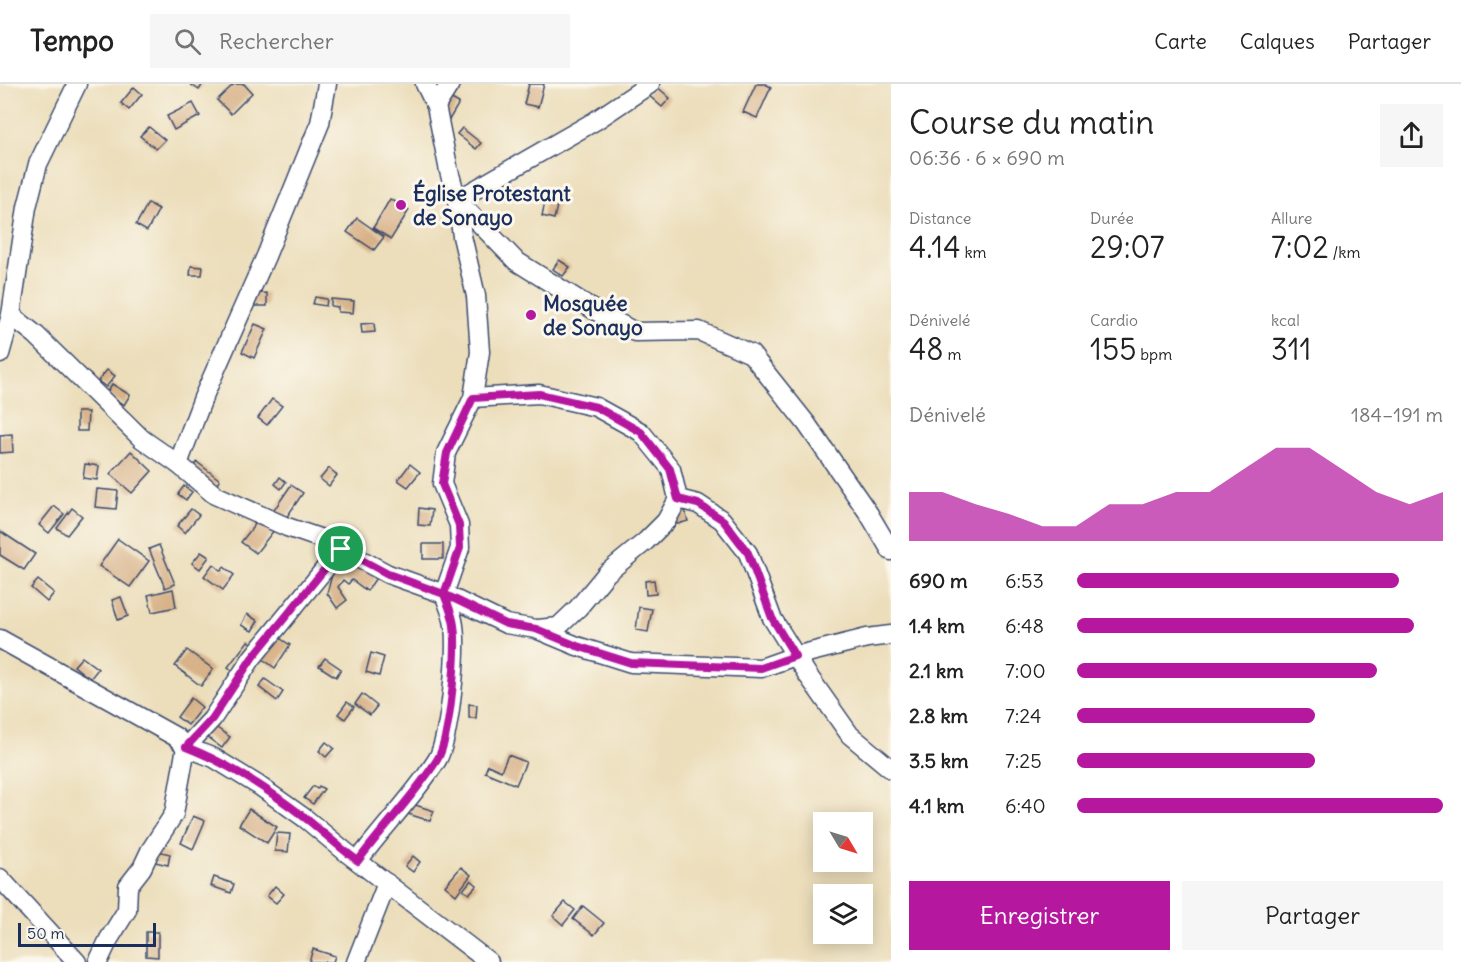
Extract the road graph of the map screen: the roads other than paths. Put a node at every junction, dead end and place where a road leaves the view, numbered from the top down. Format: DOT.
graph roads {
  1 [pos="77,84"];
  2 [pos="327,84"];
  3 [pos="424,84"];
  4 [pos="450,84"];
  5 [pos="650,84"];
  6 [pos="436,106"];
  7 [pos="457,200"];
  8 [pos="11,315"];
  9 [pos="0,354"];
  10 [pos="473,398"];
  11 [pos="178,464"];
  12 [pos="678,499"];
  13 [pos="341,549"];
  14 [pos="891,551"];
  15 [pos="444,594"];
  16 [pos="536,629"];
  17 [pos="891,635"];
  18 [pos="0,639"];
  19 [pos="795,656"];
  20 [pos="186,747"];
  21 [pos="891,769"];
  22 [pos="358,861"];
  23 [pos="0,878"];
  24 [pos="387,883"];
  25 [pos="77,962"];
  26 [pos="98,962"];
  27 [pos="356,962"];
  28 [pos="489,962"];
  1 -- 8 [label="street"];
  2 -- 11 [label="street"];
  3 -- 6 [label="street"];
  4 -- 6 [label="street"];
  5 -- 7 [label="street"];
  6 -- 7 [label="street"];
  7 -- 10 [label="street"];
  7 -- 14 [label="street"];
  8 -- 9 [label="street"];
  8 -- 11 [label="street"];
  10 -- 12 [label="street"];
  10 -- 15 [label="street"];
  11 -- 13 [label="street"];
  12 -- 16 [label="street"];
  12 -- 19 [label="street"];
  13 -- 15 [label="street"];
  13 -- 20 [label="street"];
  15 -- 16 [label="street"];
  15 -- 22 [label="street"];
  16 -- 19 [label="street"];
  17 -- 19 [label="street"];
  18 -- 20 [label="street"];
  19 -- 21 [label="street"];
  20 -- 22 [label="street"];
  20 -- 26 [label="street"];
  22 -- 24 [label="street"];
  23 -- 25 [label="street"];
  24 -- 27 [label="street"];
  24 -- 28 [label="street"];
}
